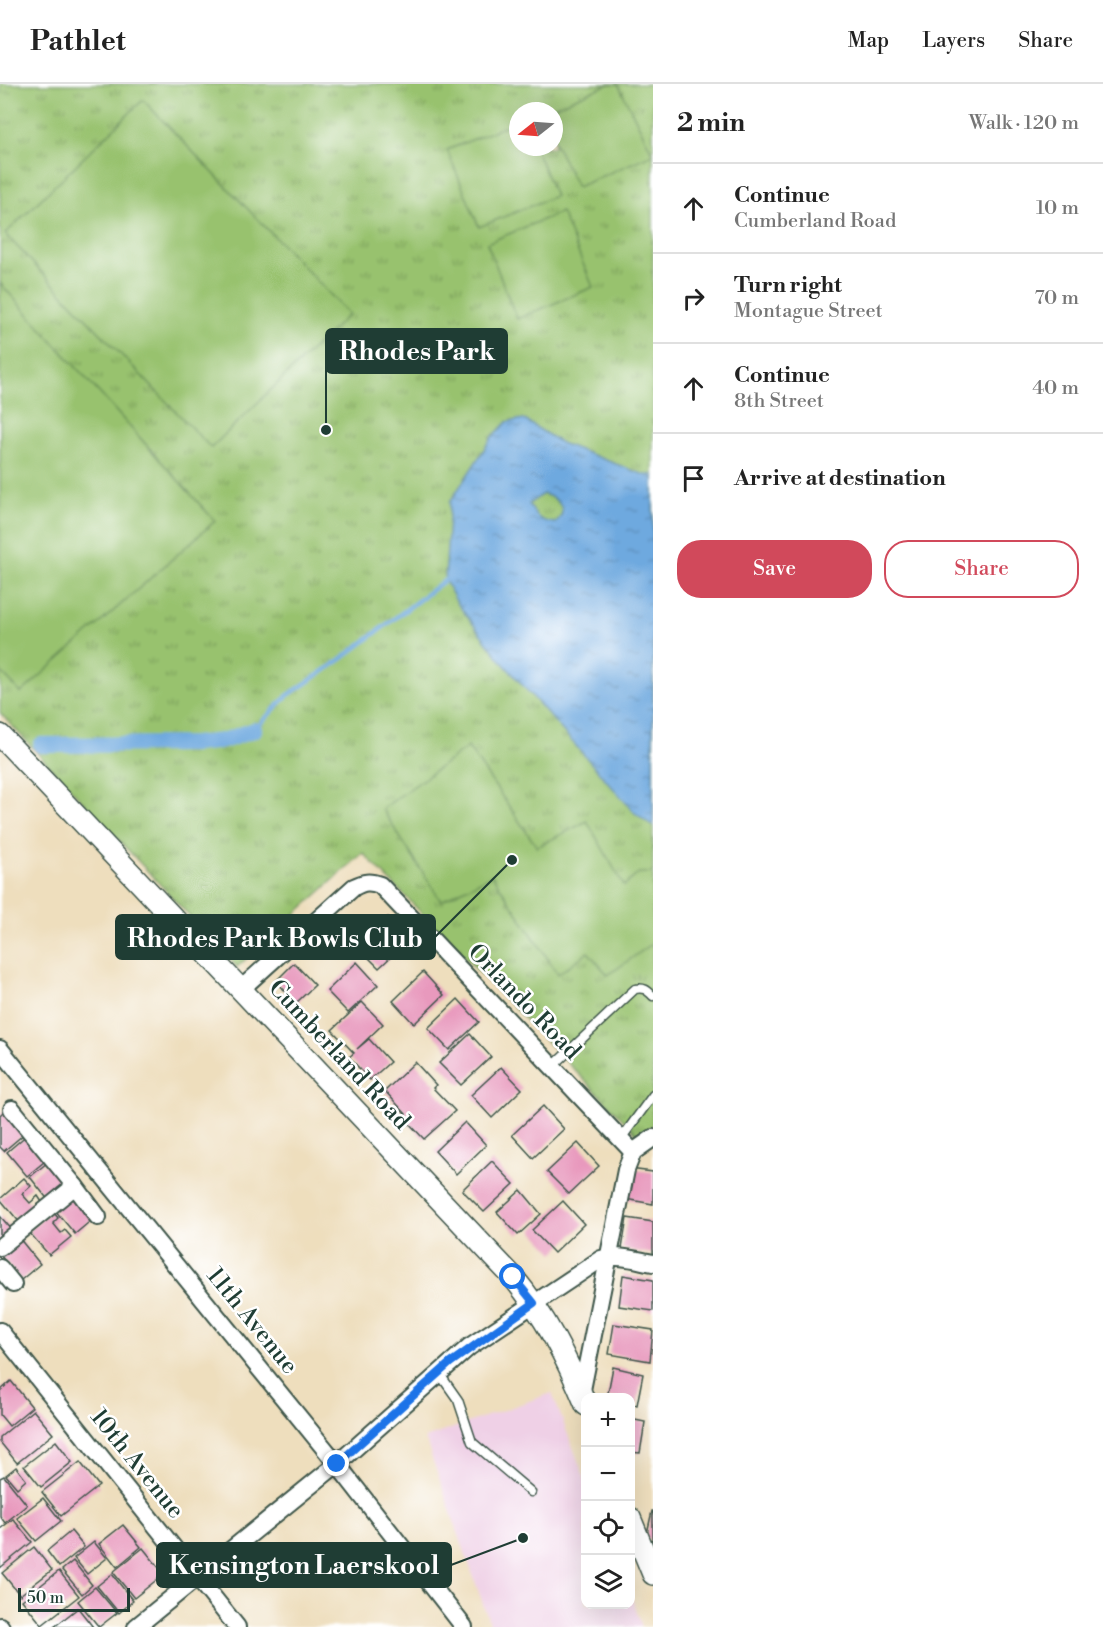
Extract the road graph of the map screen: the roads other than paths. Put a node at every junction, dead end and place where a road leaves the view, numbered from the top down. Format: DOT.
graph roads {
  1 [pos="0,735"];
  2 [pos="241,989"];
  3 [pos="653,996"];
  4 [pos="0,1048"];
  5 [pos="552,1066"];
  6 [pos="653,1095"];
  7 [pos="12,1109"];
  8 [pos="653,1138"];
  9 [pos="621,1139"];
  10 [pos="633,1152"];
  11 [pos="75,1186"];
  12 [pos="98,1217"];
  13 [pos="0,1247"];
  14 [pos="609,1257"];
  15 [pos="653,1263"];
  16 [pos="0,1268"];
  17 [pos="13,1284"];
  18 [pos="534,1303"];
  19 [pos="0,1331"];
  20 [pos="439,1372"];
  21 [pos="585,1393"];
  22 [pos="581,1394"];
  23 [pos="337,1464"];
  24 [pos="531,1492"];
  25 [pos="635,1530"];
  26 [pos="653,1574"];
  27 [pos="198,1578"];
  28 [pos="136,1627"];
  29 [pos="237,1627"];
  30 [pos="464,1627"];
  1 -- 2 [label="street, Cumberland Road"];
  2 -- 5 [label="street, Orlando Road"];
  2 -- 18 [label="street, Cumberland Road"];
  3 -- 5 [label="lane"];
  4 -- 23 [label="street, 11th Avenue"];
  5 -- 9 [label="street, Orlando Road"];
  6 -- 9 [label="lane"];
  7 -- 11 [label="street"];
  8 -- 10 [label="street"];
  9 -- 10 [label="street, Orlando Road"];
  10 -- 14 [label="street"];
  11 -- 12 [label="street"];
  11 -- 13 [label="street"];
  14 -- 15 [label="street"];
  14 -- 18 [label="street"];
  14 -- 21 [label="street"];
  16 -- 17 [label="street"];
  18 -- 20 [label="street"];
  18 -- 22 [label="street, Cumberland Road"];
  19 -- 27 [label="street, 10th Avenue"];
  20 -- 23 [label="street"];
  20 -- 24 [label="lane"];
  23 -- 27 [label="street"];
  23 -- 30 [label="street, 11th Avenue"];
  25 -- 26 [label="street"];
  27 -- 28 [label="street"];
  27 -- 29 [label="street, 10th Avenue"];
}
